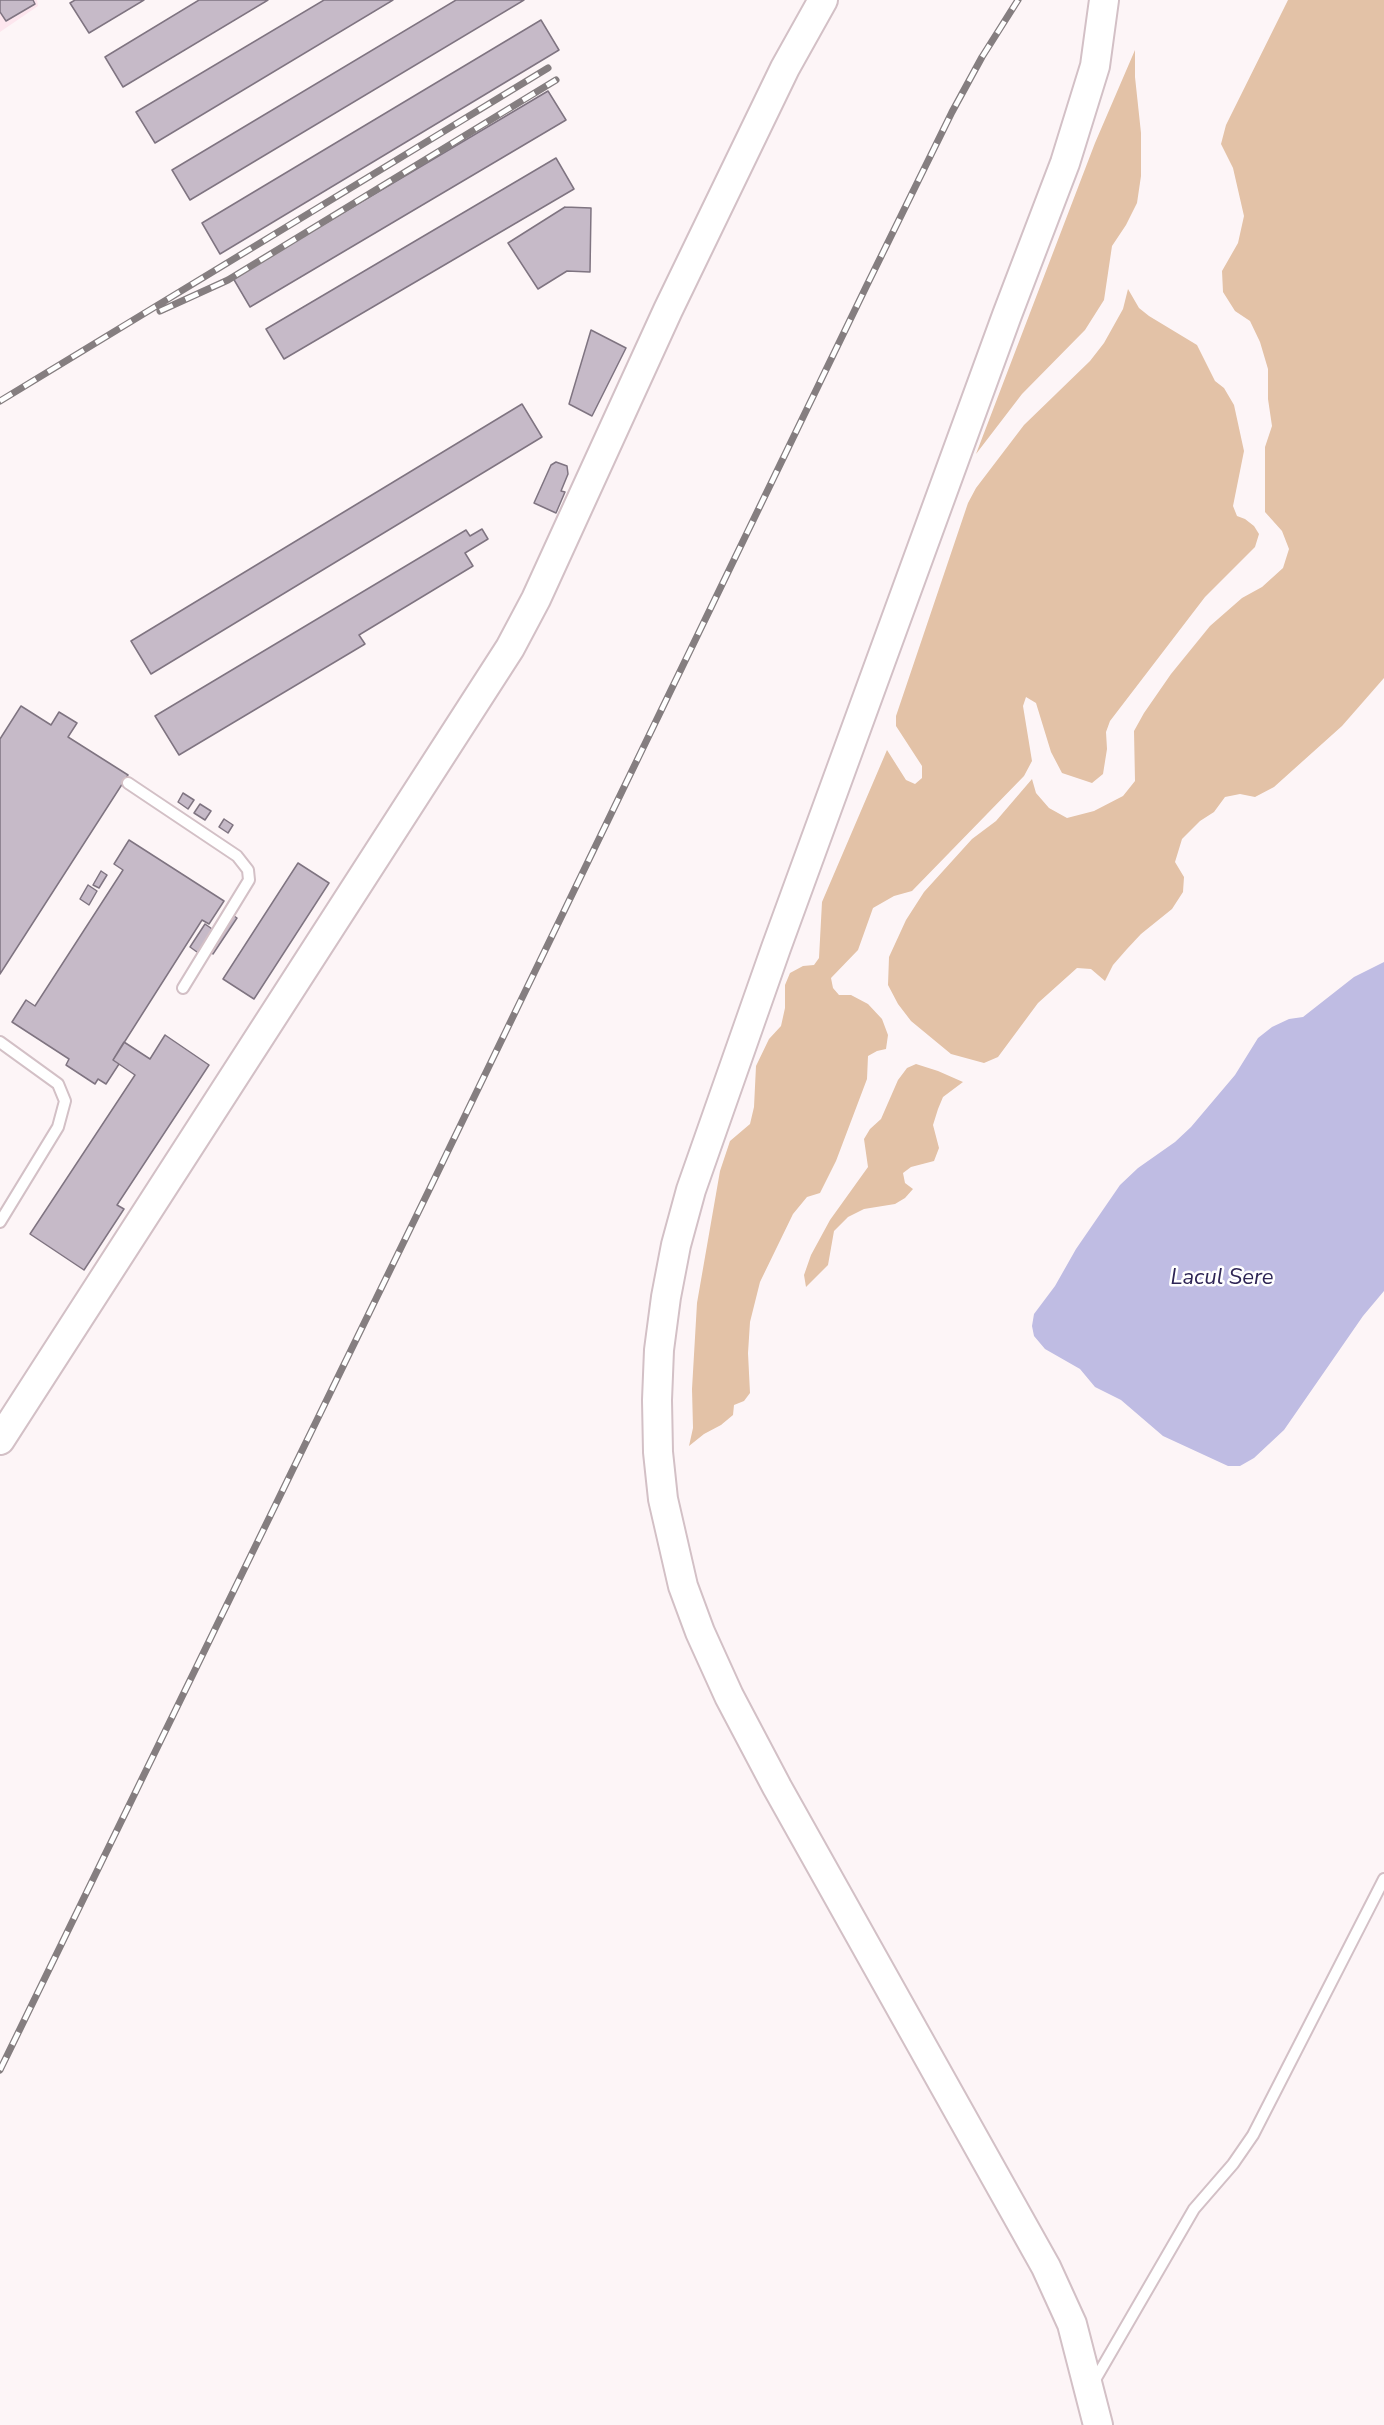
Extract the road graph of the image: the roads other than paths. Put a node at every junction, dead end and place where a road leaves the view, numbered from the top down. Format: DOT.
graph roads {
  1 [pos="823,0"];
  2 [pos="1104,0"];
  3 [pos="128,783"];
  4 [pos="183,988"];
  5 [pos="0,1042"];
  6 [pos="0,1222"];
  7 [pos="0,1440"];
  8 [pos="1384,1878"];
  9 [pos="1090,2388"];
  10 [pos="1098,2425"];
  1 -- 7 [label="main road"];
  2 -- 9 [label="main road"];
  3 -- 4 [label="lane"];
  5 -- 6 [label="lane"];
  8 -- 9 [label="lane"];
  9 -- 10 [label="main road"];
}
